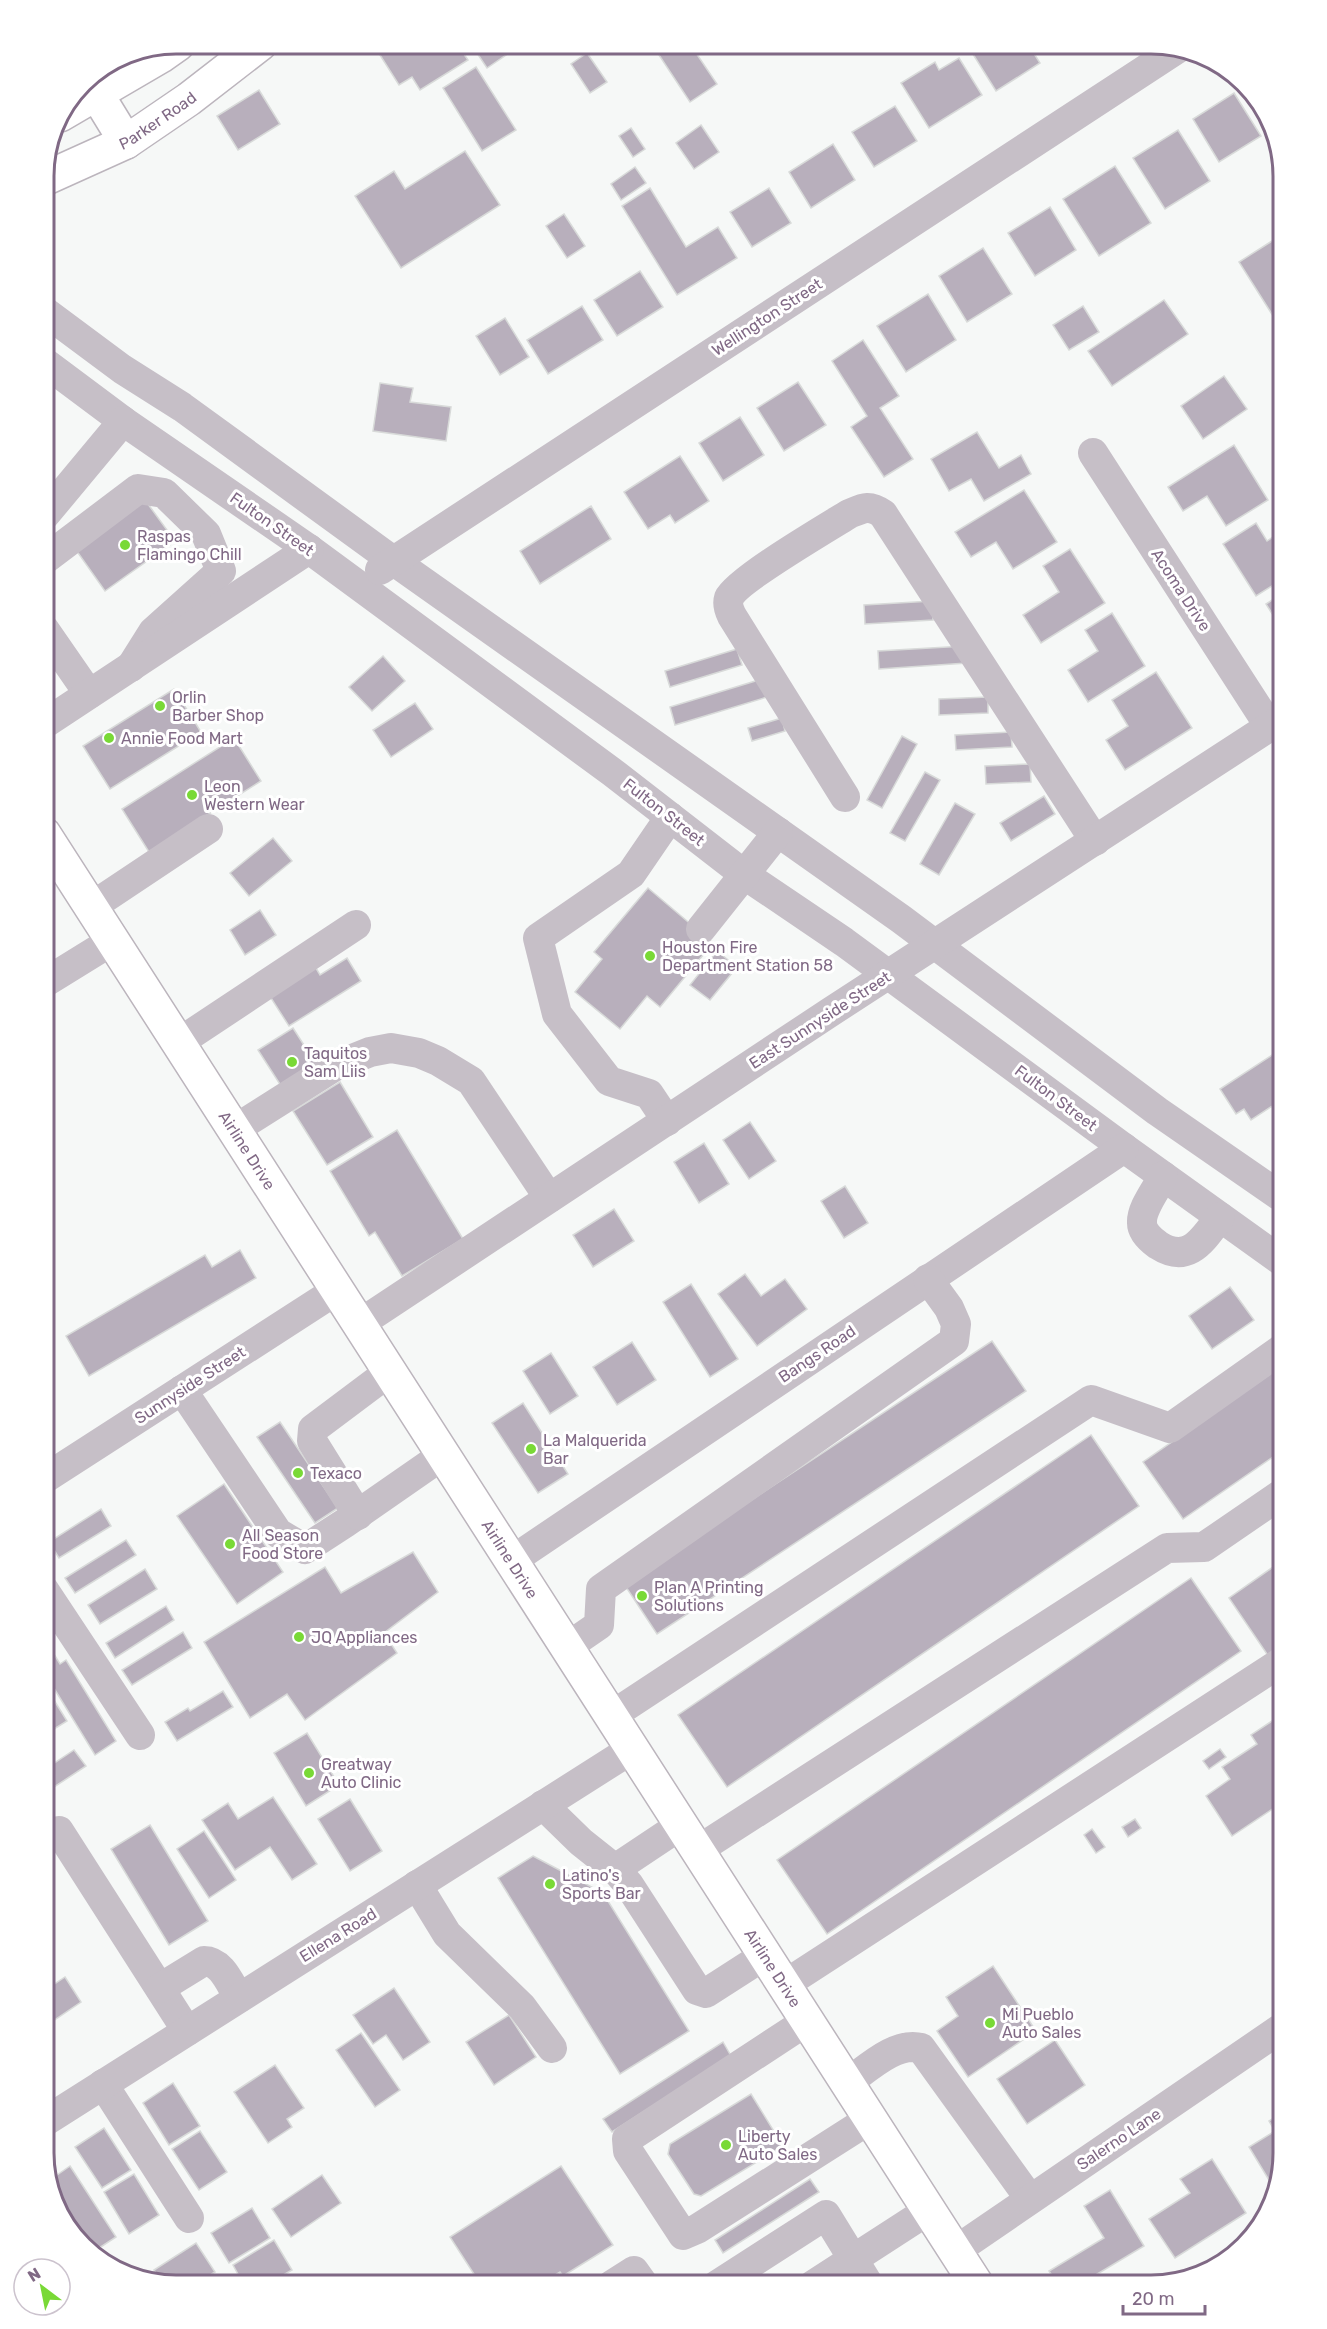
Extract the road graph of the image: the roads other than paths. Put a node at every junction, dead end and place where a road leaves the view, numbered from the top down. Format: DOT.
graph roads {
  1 [pos="247,54"];
  2 [pos="163,55"];
  3 [pos="1169,55"];
  4 [pos="83,97"];
  5 [pos="80,100"];
  6 [pos="126,142"];
  7 [pos="54,174"];
  8 [pos="54,318"];
  9 [pos="54,377"];
  10 [pos="123,421"];
  11 [pos="1093,453"];
  12 [pos="54,504"];
  13 [pos="309,549"];
  14 [pos="54,552"];
  15 [pos="394,561"];
  16 [pos="357,585"];
  17 [pos="54,644"];
  18 [pos="131,667"];
  19 [pos="88,694"];
  20 [pos="54,717"];
  21 [pos="1273,717"];
  22 [pos="1273,726"];
  23 [pos="845,797"];
  24 [pos="670,817"];
  25 [pos="208,829"];
  26 [pos="778,832"];
  27 [pos="1095,841"];
  28 [pos="54,850"];
  29 [pos="745,875"];
  30 [pos="91,907"];
  31 [pos="356,924"];
  32 [pos="701,929"];
  33 [pos="112,941"];
  34 [pos="936,945"];
  35 [pos="890,975"];
  36 [pos="54,977"];
  37 [pos="178,1043"];
  38 [pos="667,1121"];
  39 [pos="234,1130"];
  40 [pos="1124,1148"];
  41 [pos="1164,1176"];
  42 [pos="1273,1190"];
  43 [pos="549,1198"];
  44 [pos="1220,1217"];
  45 [pos="1273,1254"];
  46 [pos="928,1278"];
  47 [pos="337,1290"];
  48 [pos="359,1324"];
  49 [pos="1273,1356"];
  50 [pos="389,1372"];
  51 [pos="182,1390"];
  52 [pos="443,1455"];
  53 [pos="54,1473"];
  54 [pos="1273,1500"];
  55 [pos="357,1515"];
  56 [pos="512,1561"];
  57 [pos="54,1605"];
  58 [pos="567,1647"];
  59 [pos="1273,1668"];
  60 [pos="611,1716"];
  61 [pos="140,1735"];
  62 [pos="632,1749"];
  63 [pos="543,1805"];
  64 [pos="59,1831"];
  65 [pos="689,1838"];
  66 [pos="615,1869"];
  67 [pos="417,1885"];
  68 [pos="765,1955"];
  69 [pos="784,1985"];
  70 [pos="160,1988"];
  71 [pos="239,1998"];
  72 [pos="807,2021"];
  73 [pos="187,2031"];
  74 [pos="1273,2034"];
  75 [pos="552,2048"];
  76 [pos="847,2083"];
  77 [pos="103,2084"];
  78 [pos="54,2116"];
  79 [pos="870,2119"];
  80 [pos="1030,2199"];
  81 [pos="929,2210"];
  82 [pos="189,2218"];
  83 [pos="955,2251"];
  84 [pos="853,2260"];
  85 [pos="733,2275"];
  86 [pos="829,2275"];
  87 [pos="863,2275"];
  88 [pos="971,2275"];
  1 -- 6 [label="main road, Parker Road"];
  2 -- 4 [label="main road"];
  3 -- 15 [label="street, Wellington Street"];
  5 -- 6 [label="main road"];
  6 -- 7 [label="main road, Parker Road"];
  8 -- 15 [label="street"];
  9 -- 10 [label="street, Fulton Street"];
  10 -- 12 [label="street"];
  10 -- 13 [label="street, Fulton Street"];
  11 -- 21 [label="street, Acoma Drive"];
  13 -- 16 [label="street, Fulton Street"];
  13 -- 18 [label="street"];
  14 -- 18 [label="street"];
  15 -- 16 [label="street, Wellington Street"];
  15 -- 26 [label="street"];
  16 -- 24 [label="street, Fulton Street"];
  17 -- 19 [label="street"];
  18 -- 19 [label="street"];
  19 -- 20 [label="street"];
  22 -- 27 [label="street, East Sunnyside Street"];
  23 -- 27 [label="street"];
  24 -- 29 [label="street, Fulton Street"];
  24 -- 38 [label="street"];
  25 -- 30 [label="street"];
  26 -- 29 [label="street"];
  26 -- 34 [label="street"];
  27 -- 34 [label="street, East Sunnyside Street"];
  28 -- 30 [label="main road, Airline Drive"];
  29 -- 32 [label="street"];
  29 -- 35 [label="street, Fulton Street"];
  30 -- 33 [label="main road, Airline Drive"];
  31 -- 37 [label="street"];
  33 -- 36 [label="street"];
  33 -- 37 [label="main road, Airline Drive"];
  34 -- 35 [label="street, East Sunnyside Street"];
  34 -- 42 [label="street"];
  35 -- 38 [label="street, East Sunnyside Street"];
  35 -- 40 [label="street, Fulton Street"];
  37 -- 39 [label="main road, Airline Drive"];
  38 -- 43 [label="street, East Sunnyside Street"];
  39 -- 43 [label="street"];
  39 -- 47 [label="main road, Airline Drive"];
  40 -- 41 [label="street, Fulton Street"];
  40 -- 46 [label="street, Bangs Road"];
  41 -- 44 [label="street, Fulton Street"];
  41 -- 44 [label="street"];
  43 -- 48 [label="street, East Sunnyside Street"];
  44 -- 45 [label="street, Fulton Street"];
  46 -- 56 [label="street, Bangs Road"];
  46 -- 58 [label="street"];
  47 -- 48 [label="main road, Airline Drive"];
  47 -- 51 [label="street, Sunnyside Street"];
  48 -- 50 [label="main road, Airline Drive"];
  49 -- 60 [label="street"];
  50 -- 52 [label="main road, Airline Drive"];
  50 -- 55 [label="street"];
  51 -- 53 [label="street, Sunnyside Street"];
  51 -- 55 [label="street"];
  52 -- 55 [label="street"];
  52 -- 56 [label="main road, Airline Drive"];
  54 -- 65 [label="street"];
  56 -- 58 [label="main road, Airline Drive"];
  57 -- 61 [label="street"];
  58 -- 60 [label="main road, Airline Drive"];
  59 -- 69 [label="street"];
  60 -- 62 [label="main road, Airline Drive"];
  62 -- 63 [label="street, Ellena Road"];
  62 -- 65 [label="main road, Airline Drive"];
  63 -- 66 [label="street"];
  63 -- 67 [label="street, Ellena Road"];
  64 -- 70 [label="street"];
  65 -- 66 [label="street"];
  65 -- 68 [label="main road, Airline Drive"];
  66 -- 68 [label="street"];
  67 -- 71 [label="street, Ellena Road"];
  67 -- 75 [label="street"];
  68 -- 69 [label="main road, Airline Drive"];
  69 -- 72 [label="main road, Airline Drive"];
  70 -- 71 [label="street"];
  70 -- 73 [label="street"];
  71 -- 73 [label="street, Ellena Road"];
  72 -- 76 [label="main road, Airline Drive"];
  72 -- 79 [label="street"];
  73 -- 77 [label="street, Ellena Road"];
  74 -- 80 [label="street, Salerno Lane"];
  76 -- 79 [label="main road, Airline Drive"];
  76 -- 80 [label="street"];
  77 -- 78 [label="street, Ellena Road"];
  77 -- 82 [label="street"];
  79 -- 81 [label="main road, Airline Drive"];
  80 -- 83 [label="street, Salerno Lane"];
  81 -- 83 [label="main road, Airline Drive"];
  81 -- 84 [label="street"];
  83 -- 88 [label="main road, Airline Drive"];
  84 -- 85 [label="street"];
  84 -- 86 [label="street"];
  84 -- 87 [label="street"];
}
